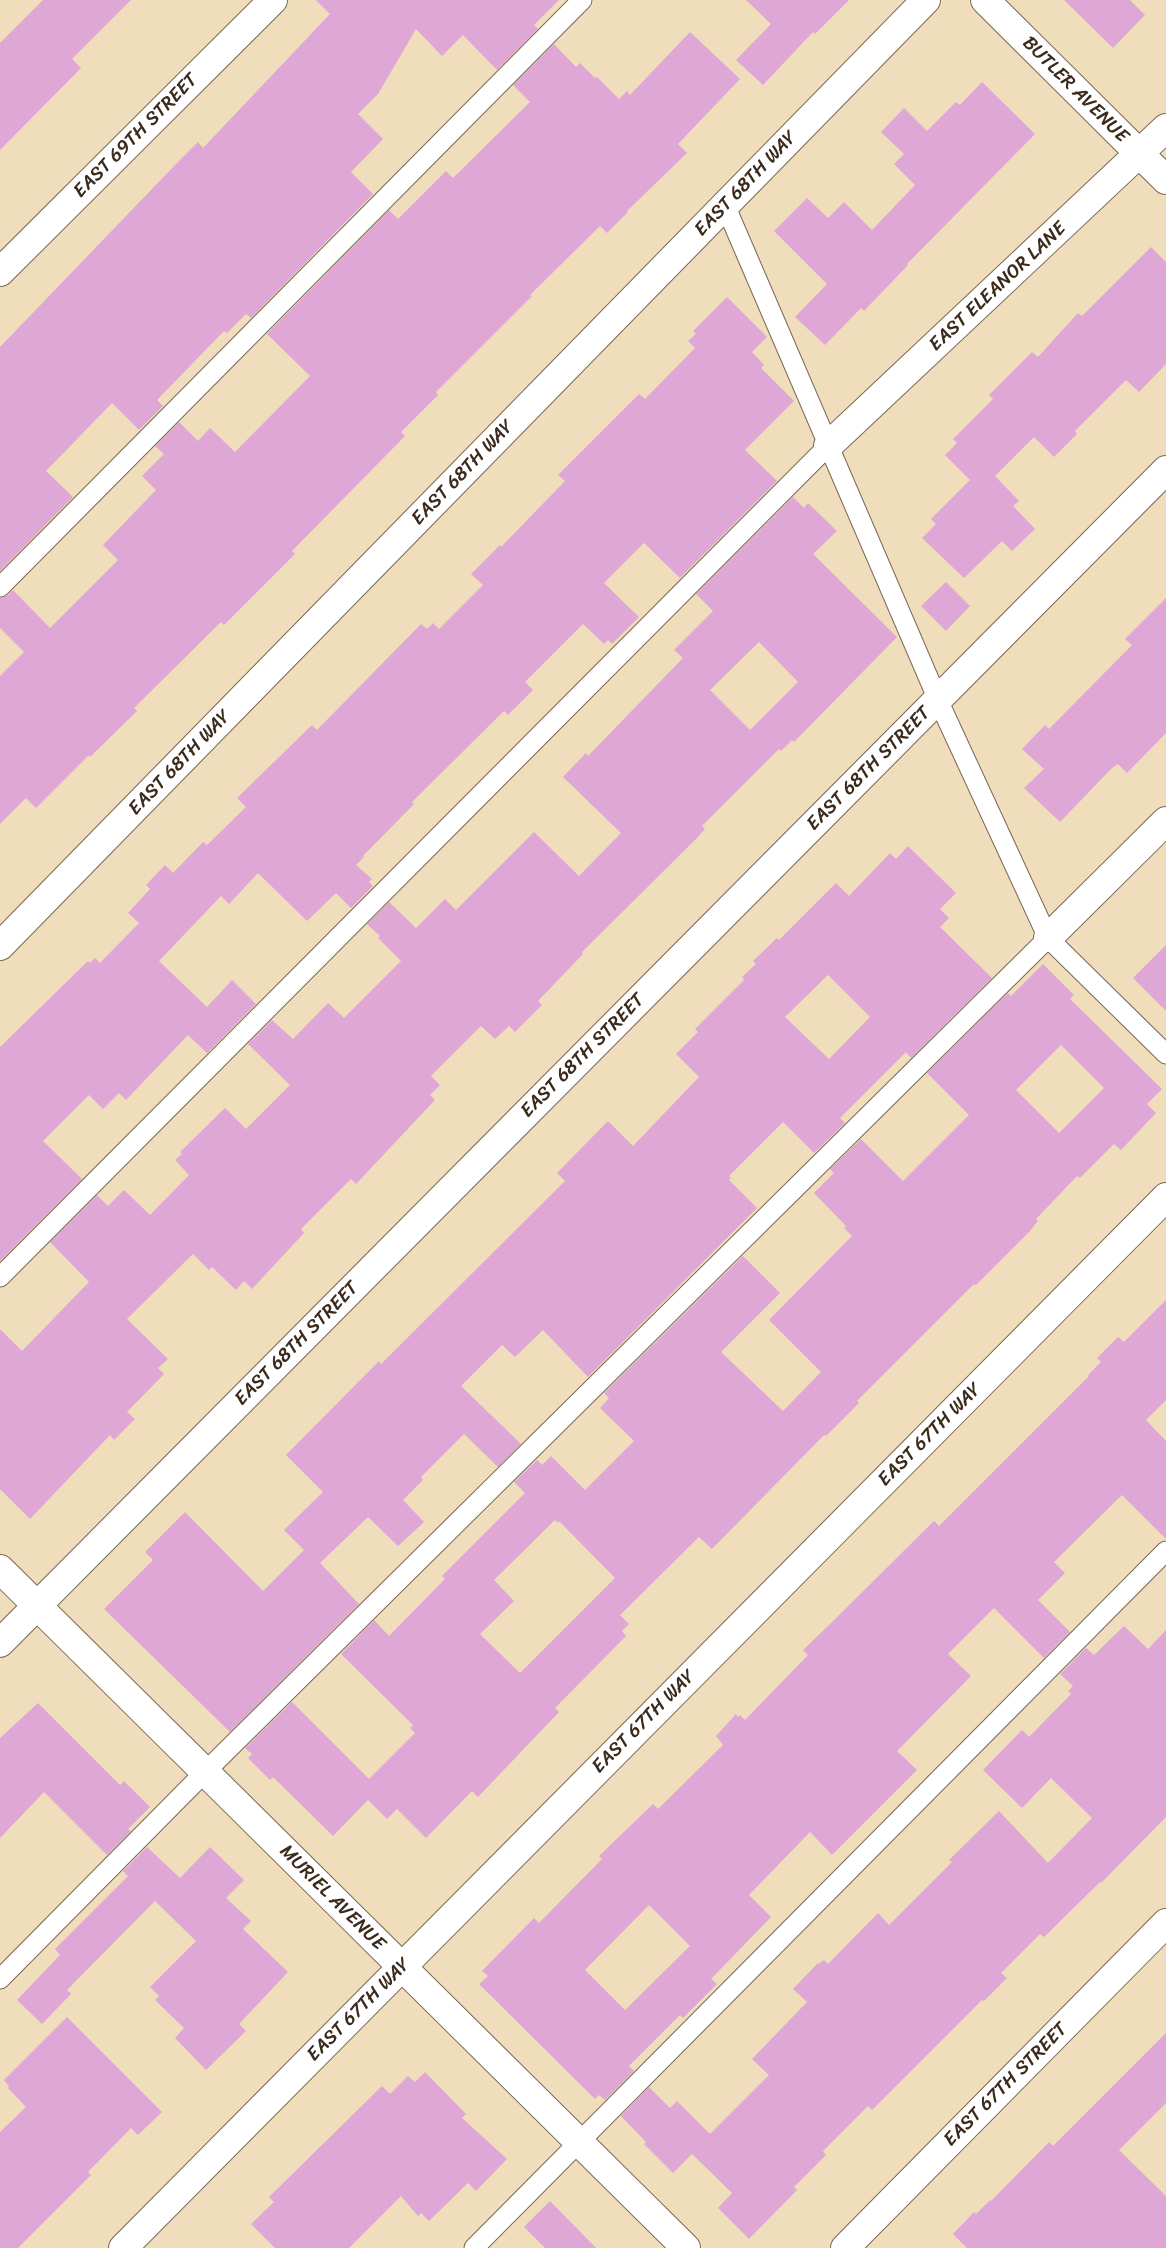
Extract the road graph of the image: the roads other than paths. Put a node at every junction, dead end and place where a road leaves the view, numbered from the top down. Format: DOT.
graph roads {
  1 [pos="272,0"];
  2 [pos="582,0"];
  3 [pos="926,0"];
  4 [pos="985,0"];
  5 [pos="1166,128"];
  6 [pos="1140,154"];
  7 [pos="1166,180"];
  8 [pos="725,205"];
  9 [pos="0,272"];
  10 [pos="828,446"];
  11 [pos="1166,470"];
  12 [pos="0,587"];
  13 [pos="938,700"];
  14 [pos="1166,821"];
  15 [pos="1048,938"];
  16 [pos="0,946"];
  17 [pos="1166,1054"];
  18 [pos="1166,1197"];
  19 [pos="0,1277"];
  20 [pos="1166,1551"];
  21 [pos="0,1569"];
  22 [pos="37,1606"];
  23 [pos="0,1643"];
  24 [pos="206,1772"];
  25 [pos="1166,1923"];
  26 [pos="402,1966"];
  27 [pos="0,1979"];
  28 [pos="579,2142"];
  29 [pos="123,2248"];
  30 [pos="474,2248"];
  31 [pos="686,2248"];
  32 [pos="845,2248"];
  1 -- 9 [label="street, EAST 69TH STREET"];
  2 -- 12 [label="lane"];
  3 -- 8 [label="street, EAST 68TH WAY"];
  4 -- 6 [label="street, BUTLER AVENUE"];
  5 -- 6 [label="street, EAST ELEANOR LANE"];
  6 -- 7 [label="street, BUTLER AVENUE"];
  6 -- 10 [label="street, EAST ELEANOR LANE"];
  8 -- 10 [label="lane"];
  8 -- 16 [label="street, EAST 68TH WAY"];
  10 -- 13 [label="lane"];
  10 -- 19 [label="lane"];
  11 -- 13 [label="street, EAST 68TH STREET"];
  13 -- 15 [label="lane"];
  13 -- 22 [label="street, EAST 68TH STREET"];
  14 -- 15 [label="street"];
  15 -- 17 [label="lane"];
  15 -- 24 [label="lane"];
  18 -- 26 [label="street, EAST 67TH WAY"];
  20 -- 28 [label="lane"];
  21 -- 22 [label="street, MURIEL AVENUE"];
  22 -- 23 [label="street, EAST 68TH STREET"];
  22 -- 24 [label="street, MURIEL AVENUE"];
  24 -- 26 [label="street, MURIEL AVENUE"];
  24 -- 27 [label="lane"];
  25 -- 32 [label="street, EAST 67TH STREET"];
  26 -- 28 [label="street, MURIEL AVENUE"];
  26 -- 29 [label="street, EAST 67TH WAY"];
  28 -- 30 [label="lane"];
  28 -- 31 [label="street, MURIEL AVENUE"];
}
